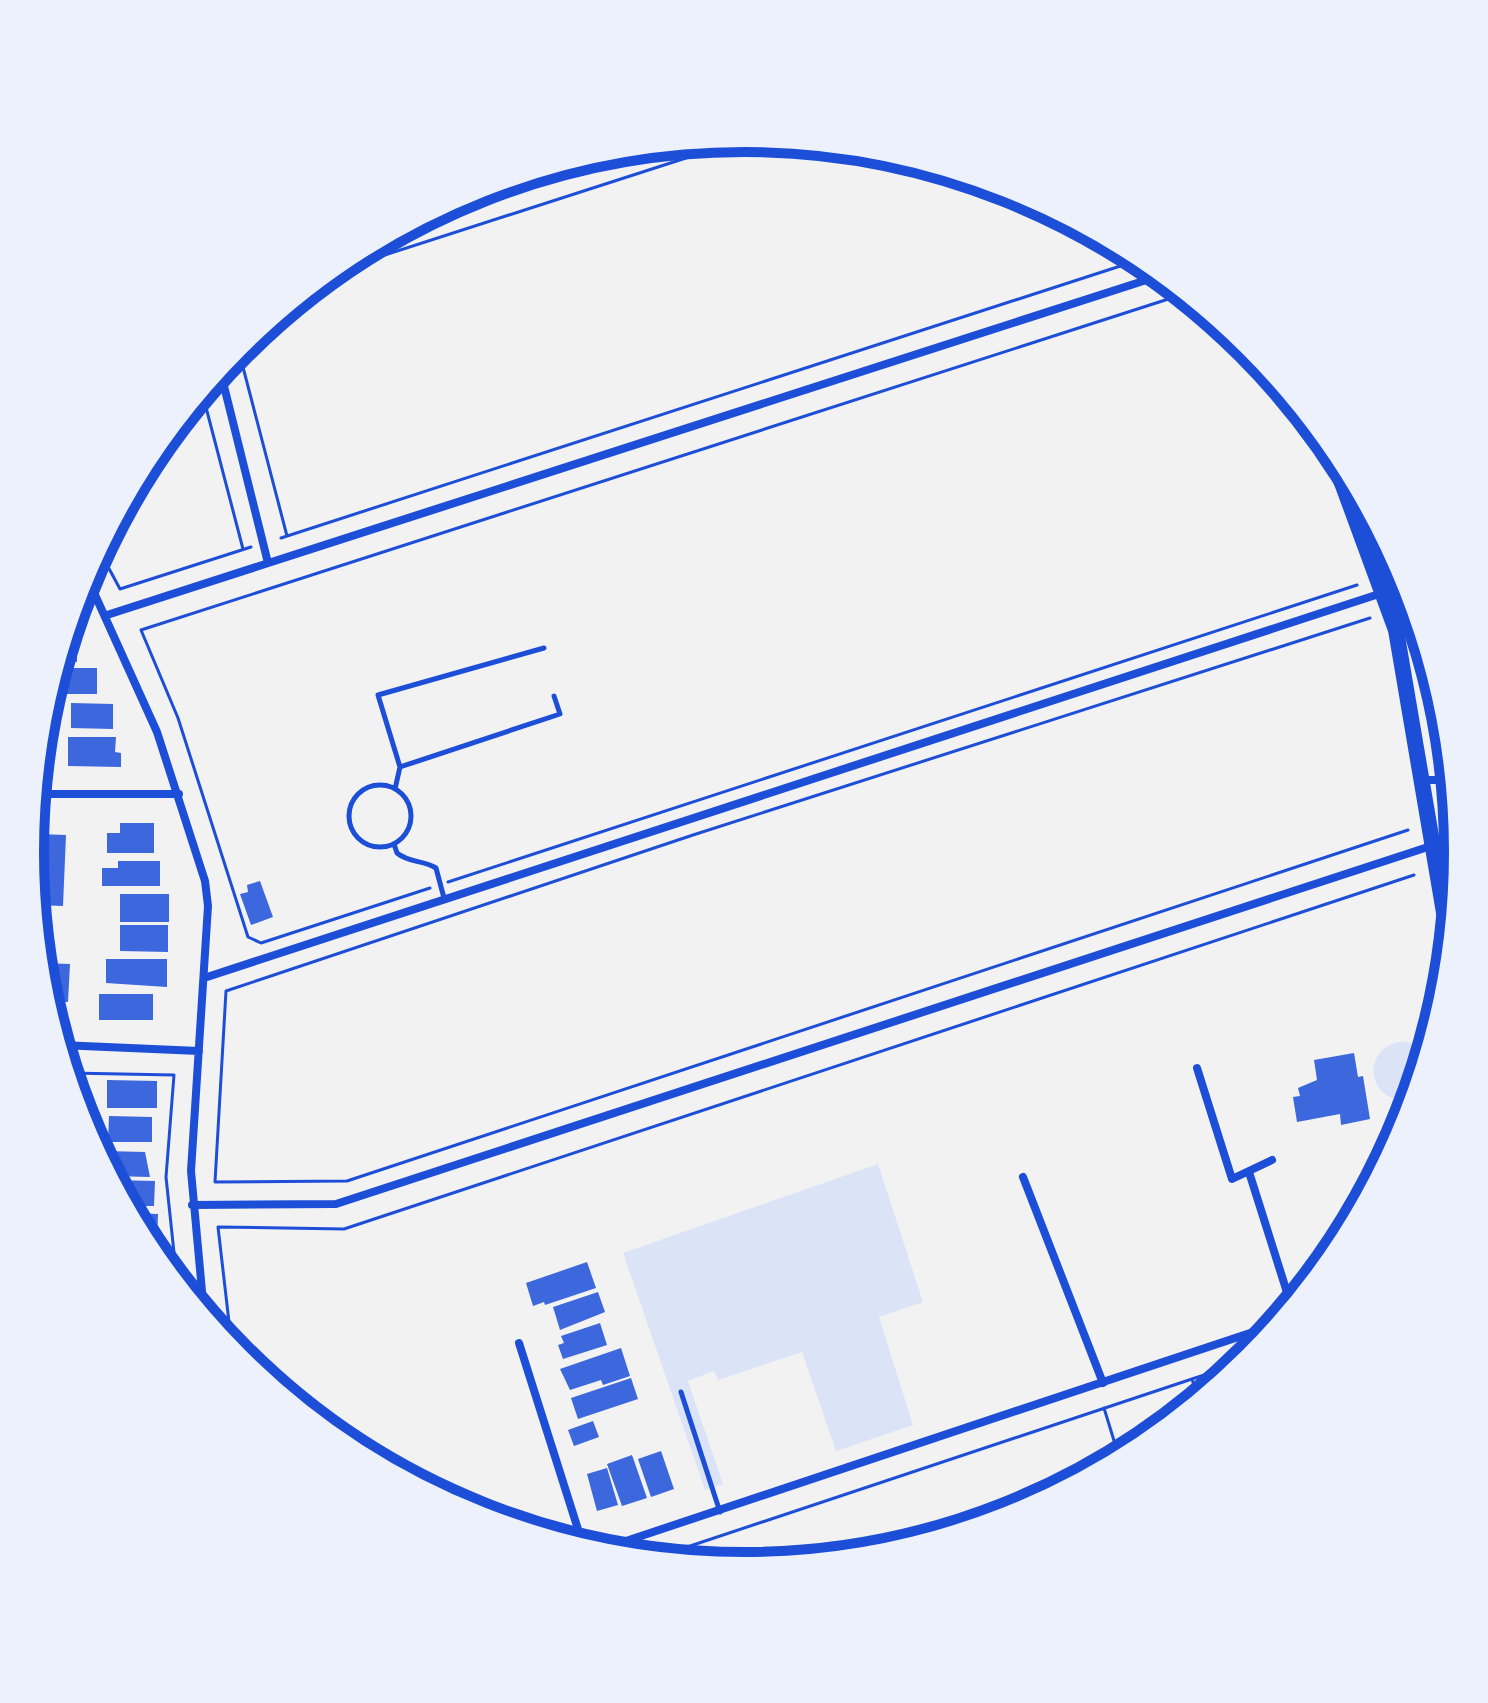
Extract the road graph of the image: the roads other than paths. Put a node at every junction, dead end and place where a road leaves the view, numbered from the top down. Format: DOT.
graph roads {
  1 [pos="1148,280"];
  2 [pos="224,384"];
  3 [pos="1366,531"];
  4 [pos="268,563"];
  5 [pos="94,591"];
  6 [pos="1383,592"];
  7 [pos="107,615"];
  8 [pos="544,648"];
  9 [pos="554,696"];
  10 [pos="400,767"];
  11 [pos="1421,780"];
  12 [pos="1440,780"];
  13 [pos="395,789"];
  14 [pos="46,794"];
  15 [pos="179,794"];
  16 [pos="394,844"];
  17 [pos="1431,846"];
  18 [pos="444,898"];
  19 [pos="1442,905"];
  20 [pos="204,978"];
  21 [pos="72,1046"];
  22 [pos="199,1051"];
  23 [pos="1197,1068"];
  24 [pos="1272,1160"];
  25 [pos="1249,1172"];
  26 [pos="1023,1177"];
  27 [pos="192,1205"];
  28 [pos="200,1292"];
  29 [pos="1287,1292"];
  30 [pos="1252,1333"];
  31 [pos="519,1343"];
  32 [pos="1103,1383"];
  33 [pos="681,1392"];
  34 [pos="720,1513"];
  35 [pos="579,1532"];
  36 [pos="627,1541"];
  1 -- 4 [label="street"];
  2 -- 4 [label="street"];
  3 -- 6 [label="highway"];
  4 -- 7 [label="street"];
  5 -- 7 [label="street"];
  6 -- 11 [label="highway"];
  6 -- 18 [label="street"];
  7 -- 15 [label="street"];
  8 -- 10 [label="lane"];
  9 -- 10 [label="lane"];
  10 -- 13 [label="lane"];
  11 -- 12 [label="street"];
  11 -- 17 [label="highway"];
  13 -- 16 [label="lane"];
  13 -- 16 [label="lane"];
  14 -- 15 [label="street"];
  15 -- 20 [label="street"];
  16 -- 18 [label="lane"];
  17 -- 19 [label="highway"];
  17 -- 27 [label="street"];
  18 -- 20 [label="street"];
  20 -- 22 [label="street"];
  21 -- 22 [label="street"];
  22 -- 27 [label="street"];
  23 -- 25 [label="street"];
  24 -- 25 [label="street"];
  25 -- 29 [label="street"];
  26 -- 32 [label="street"];
  27 -- 28 [label="street"];
  30 -- 32 [label="street"];
  31 -- 35 [label="street"];
  32 -- 34 [label="street"];
  33 -- 34 [label="lane"];
  34 -- 36 [label="street"];
}
